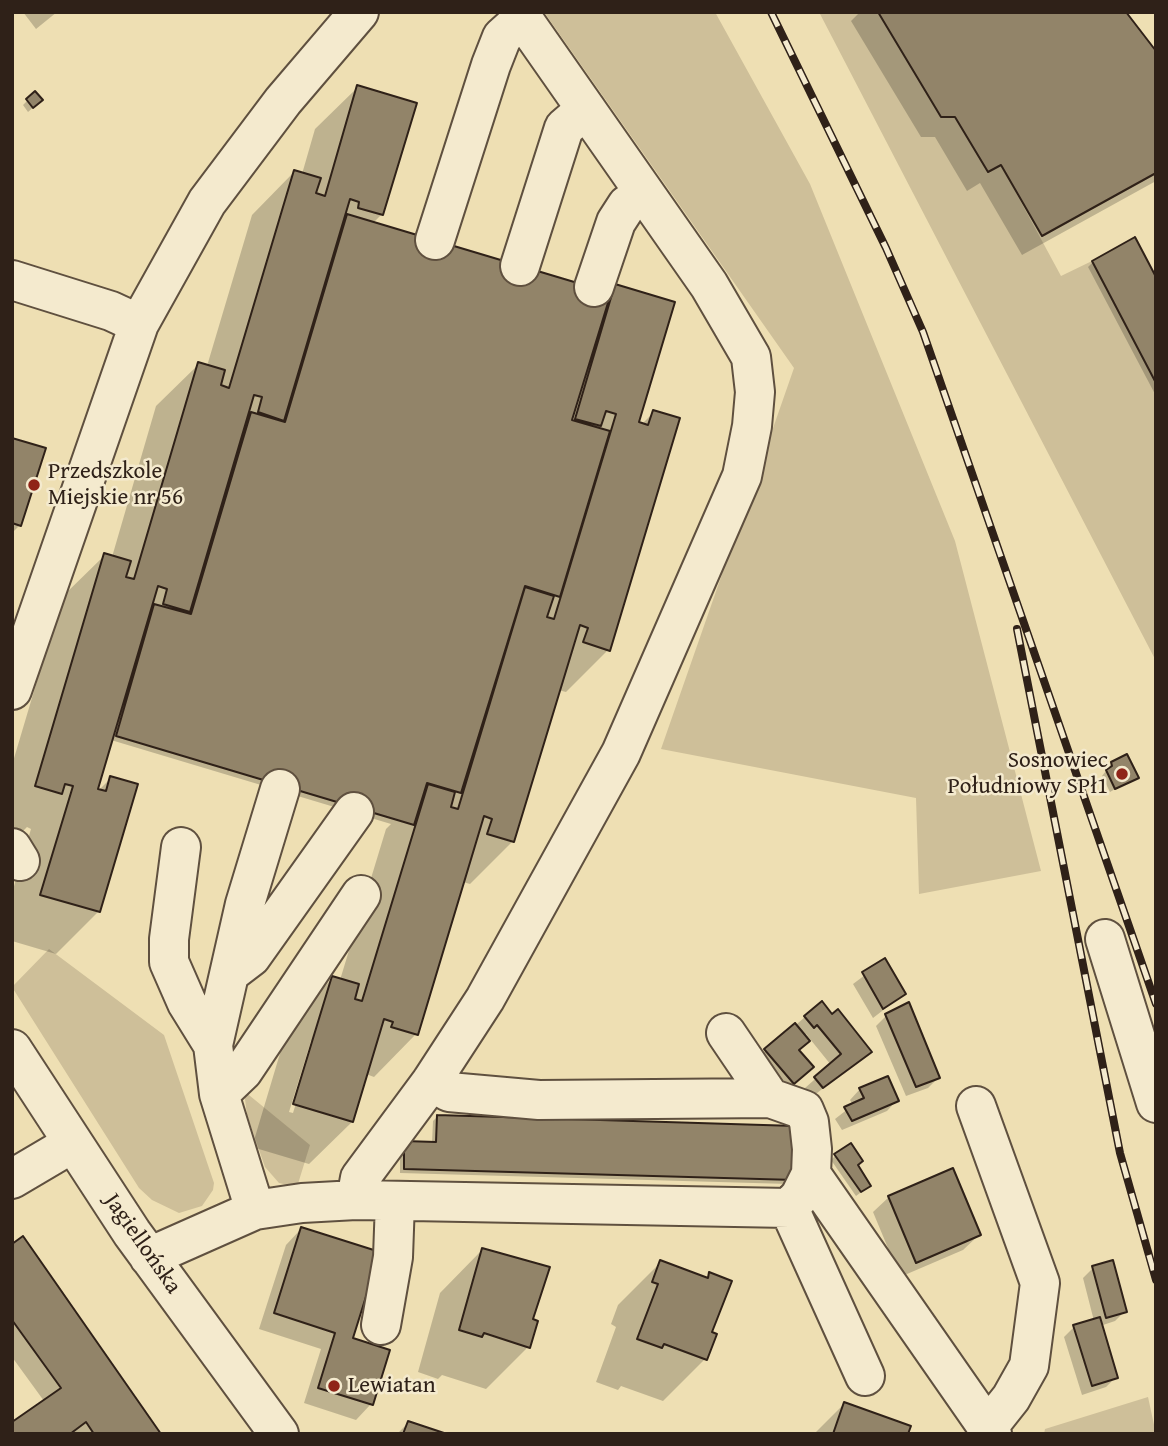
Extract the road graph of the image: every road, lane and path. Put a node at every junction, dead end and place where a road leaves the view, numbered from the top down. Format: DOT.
graph roads {
  1 [pos="359,12"];
  2 [pos="520,16"];
  3 [pos="586,109"];
  4 [pos="643,193"];
  5 [pos="435,240"];
  6 [pos="520,266"];
  7 [pos="12,281"];
  8 [pos="594,287"];
  9 [pos="139,324"];
  10 [pos="12,690"];
  11 [pos="280,789"];
  12 [pos="354,812"];
  13 [pos="181,847"];
  14 [pos="361,895"];
  15 [pos="1105,939"];
  16 [pos="230,973"];
  17 [pos="726,1033"];
  18 [pos="213,1045"];
  19 [pos="12,1049"];
  20 [pos="431,1082"];
  21 [pos="219,1094"];
  22 [pos="769,1098"];
  23 [pos="1156,1103"];
  24 [pos="976,1106"];
  25 [pos="73,1143"];
  26 [pos="811,1174"];
  27 [pos="12,1179"];
  28 [pos="356,1200"];
  29 [pos="395,1202"];
  30 [pos="789,1208"];
  31 [pos="255,1210"];
  32 [pos="149,1257"];
  33 [pos="381,1325"];
  34 [pos="865,1376"];
  35 [pos="268,1430"];
  36 [pos="990,1430"];
  1 -- 9 [label="street"];
  2 -- 3 [label="street"];
  2 -- 5 [label="street"];
  3 -- 4 [label="street"];
  3 -- 6 [label="street"];
  4 -- 8 [label="street"];
  4 -- 20 [label="street"];
  7 -- 9 [label="street"];
  9 -- 10 [label="street"];
  11 -- 16 [label="street"];
  12 -- 16 [label="street"];
  13 -- 18 [label="street"];
  14 -- 21 [label="street"];
  15 -- 23 [label="street"];
  16 -- 18 [label="street"];
  17 -- 22 [label="street"];
  18 -- 21 [label="street"];
  19 -- 25 [label="street, Jagiellońska"];
  20 -- 22 [label="street"];
  20 -- 28 [label="street"];
  21 -- 31 [label="street"];
  22 -- 26 [label="street"];
  24 -- 36 [label="street"];
  25 -- 27 [label="street"];
  25 -- 32 [label="street, Jagiellońska"];
  26 -- 30 [label="street"];
  26 -- 36 [label="street"];
  28 -- 29 [label="street"];
  28 -- 31 [label="street"];
  29 -- 30 [label="street"];
  29 -- 33 [label="street"];
  30 -- 34 [label="street"];
  31 -- 32 [label="street"];
  32 -- 35 [label="street, Jagiellońska"];
}
